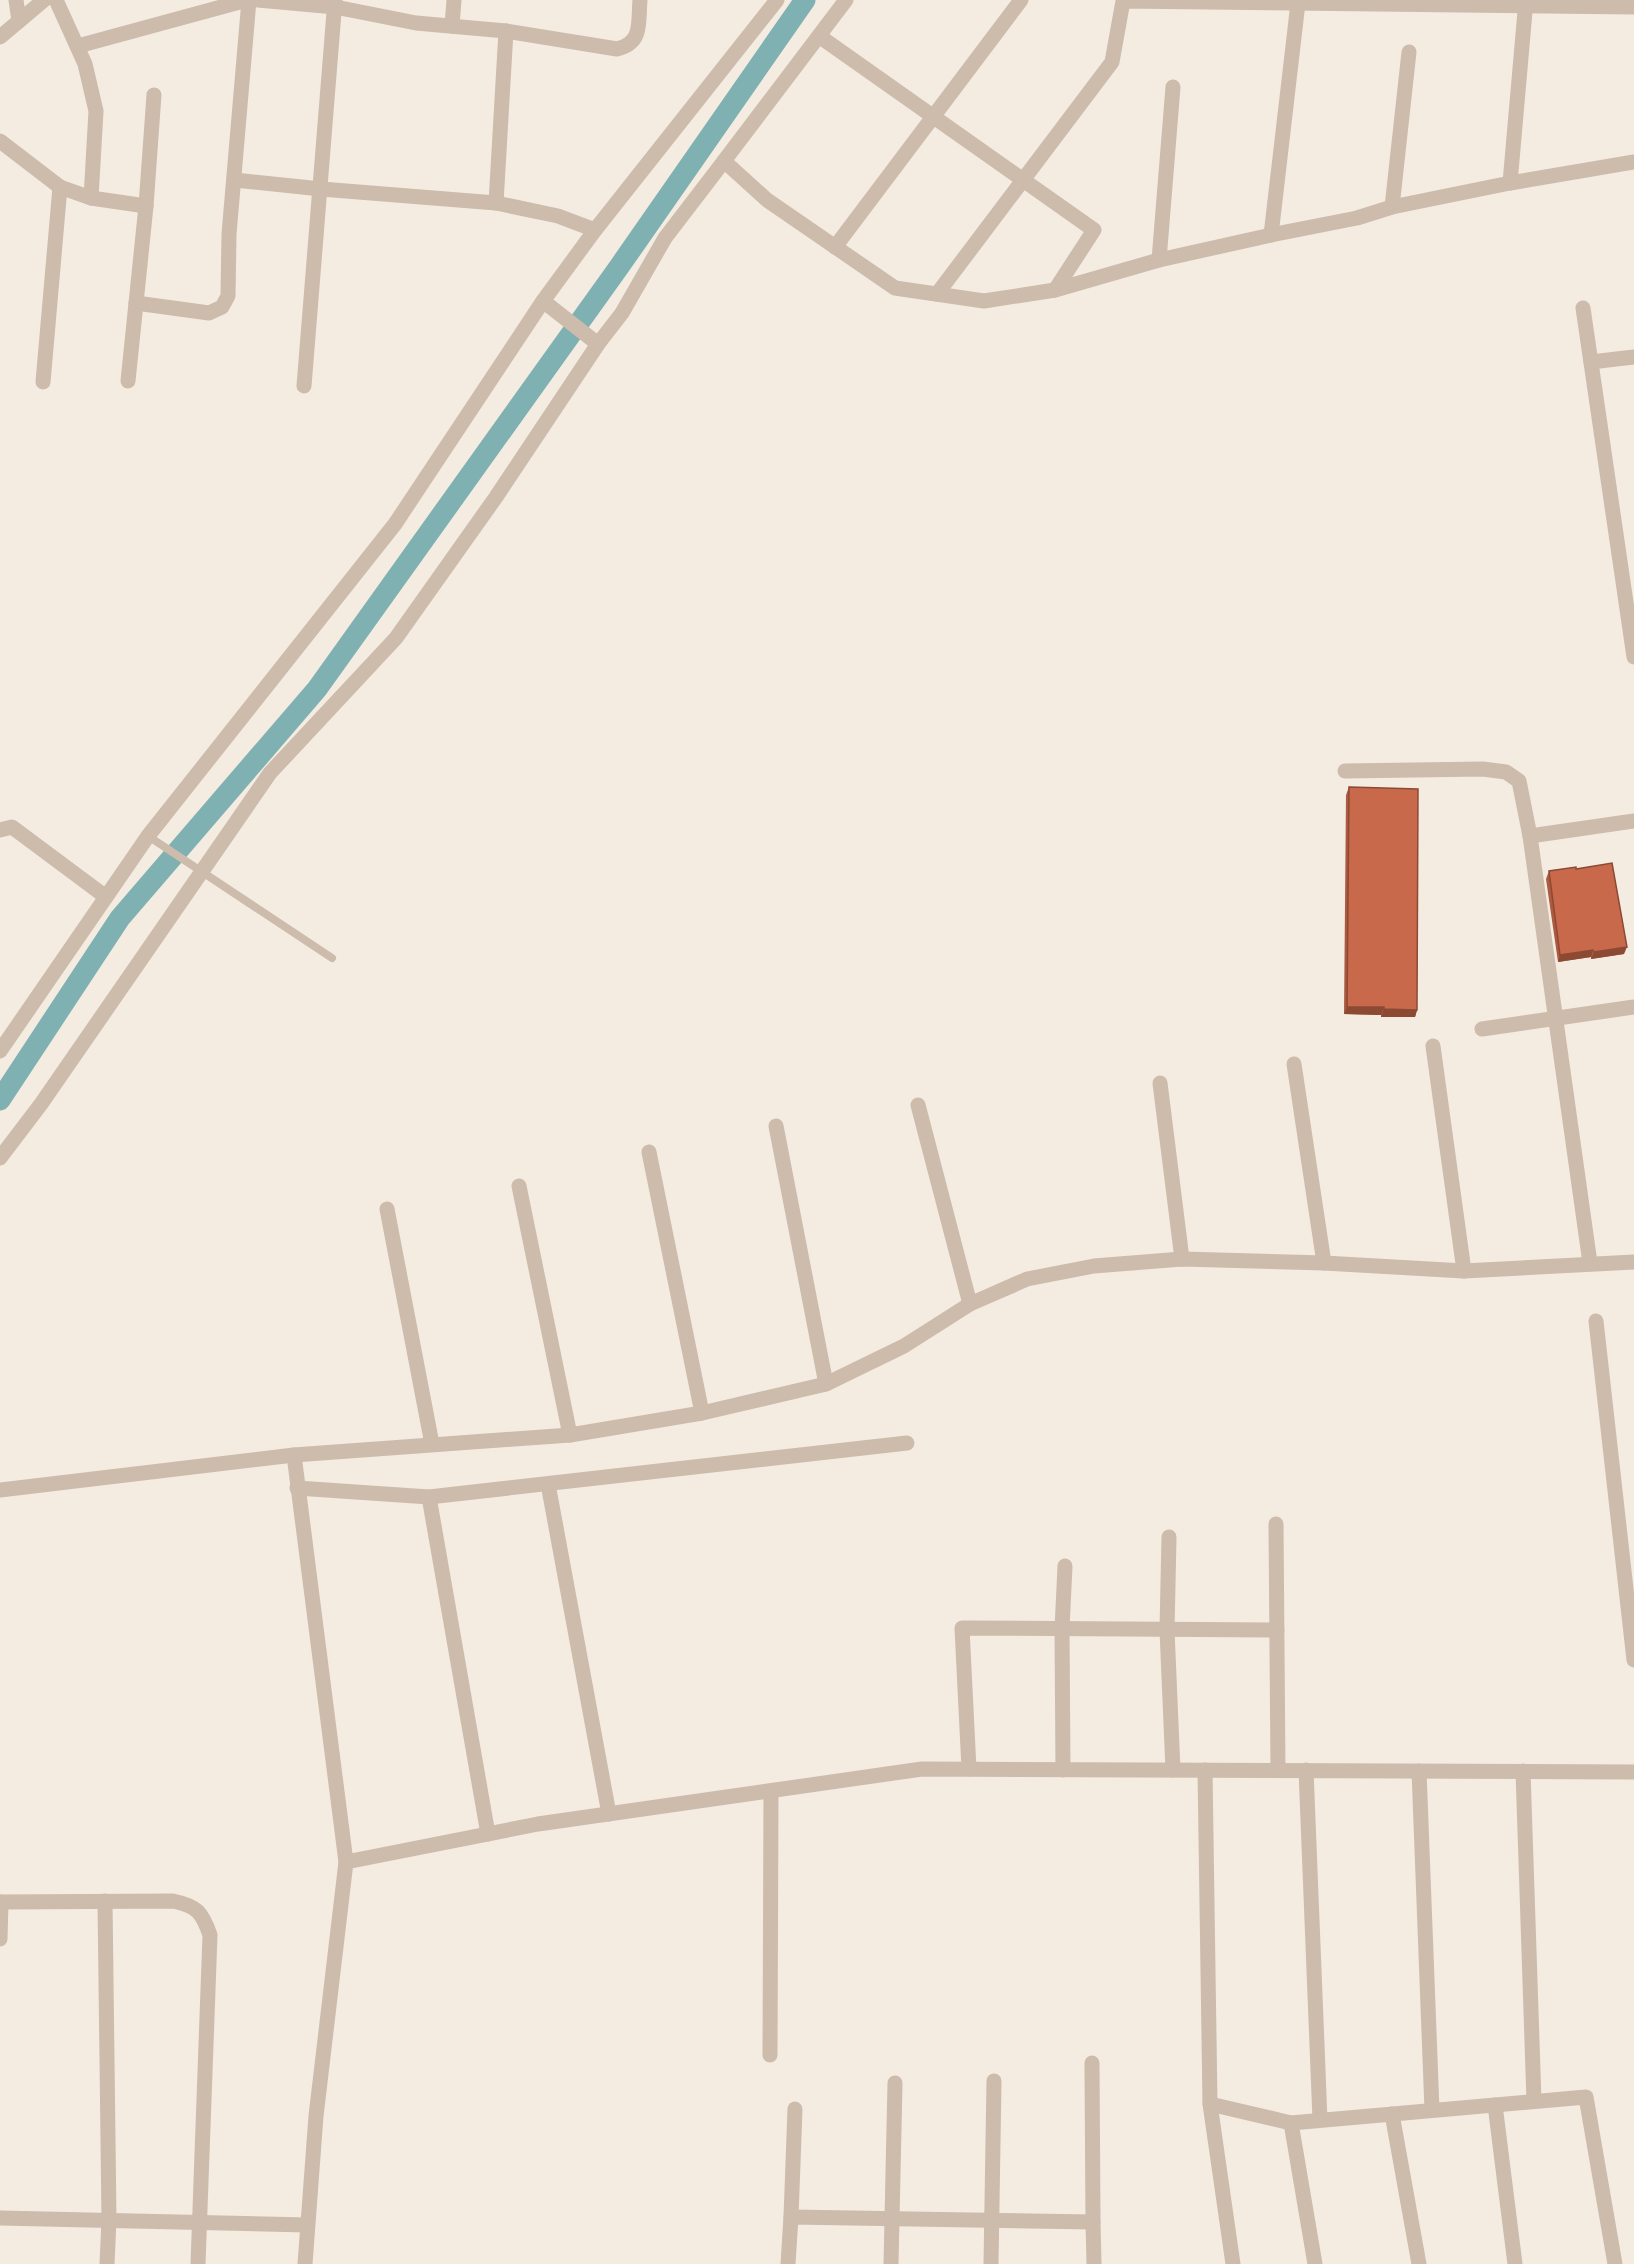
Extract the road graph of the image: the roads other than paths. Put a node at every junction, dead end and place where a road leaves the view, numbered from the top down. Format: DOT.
graph roads {
  1 [pos="16,0"];
  2 [pos="44,0"];
  3 [pos="56,0"];
  4 [pos="248,0"];
  5 [pos="258,0"];
  6 [pos="454,0"];
  7 [pos="640,0"];
  8 [pos="777,0"];
  9 [pos="846,0"];
  10 [pos="1021,0"];
  11 [pos="335,3"];
  12 [pos="1298,3"];
  13 [pos="1526,3"];
  14 [pos="1634,7"];
  15 [pos="19,21"];
  16 [pos="452,26"];
  17 [pos="506,32"];
  18 [pos="819,36"];
  19 [pos="0,37"];
  20 [pos="78,46"];
  21 [pos="1409,52"];
  22 [pos="1173,87"];
  23 [pos="154,95"];
  24 [pos="933,117"];
  25 [pos="0,141"];
  26 [pos="724,161"];
  27 [pos="1634,162"];
  28 [pos="1024,179"];
  29 [pos="234,180"];
  30 [pos="1510,183"];
  31 [pos="60,187"];
  32 [pos="321,189"];
  33 [pos="91,198"];
  34 [pos="496,203"];
  35 [pos="146,206"];
  36 [pos="1392,207"];
  37 [pos="595,230"];
  38 [pos="1271,235"];
  39 [pos="835,247"];
  40 [pos="1159,260"];
  41 [pos="1054,290"];
  42 [pos="937,294"];
  43 [pos="136,303"];
  44 [pos="548,305"];
  45 [pos="1583,308"];
  46 [pos="598,344"];
  47 [pos="1634,357"];
  48 [pos="1590,362"];
  49 [pos="128,381"];
  50 [pos="43,382"];
  51 [pos="304,386"];
  52 [pos="1632,631"];
  53 [pos="1634,657"];
  54 [pos="1345,771"];
  55 [pos="1634,824"];
  56 [pos="0,830"];
  57 [pos="1530,836"];
  58 [pos="153,840"];
  59 [pos="200,872"];
  60 [pos="106,897"];
  61 [pos="332,958"];
  62 [pos="1634,1007"];
  63 [pos="1555,1019"];
  64 [pos="1482,1029"];
  65 [pos="1433,1046"];
  66 [pos="0,1052"];
  67 [pos="1294,1064"];
  68 [pos="1161,1083"];
  69 [pos="918,1106"];
  70 [pos="776,1126"];
  71 [pos="649,1152"];
  72 [pos="0,1158"];
  73 [pos="519,1186"];
  74 [pos="387,1209"];
  75 [pos="1182,1259"];
  76 [pos="1634,1262"];
  77 [pos="1324,1263"];
  78 [pos="1590,1263"];
  79 [pos="1464,1271"];
  80 [pos="970,1304"];
  81 [pos="1596,1321"];
  82 [pos="826,1384"];
  83 [pos="702,1413"];
  84 [pos="570,1435"];
  85 [pos="907,1443"];
  86 [pos="432,1444"];
  87 [pos="296,1471"];
  88 [pos="548,1484"];
  89 [pos="0,1490"];
  90 [pos="429,1497"];
  91 [pos="1634,1517"];
  92 [pos="1618,1519"];
  93 [pos="1276,1524"];
  94 [pos="1169,1537"];
  95 [pos="1065,1566"];
  96 [pos="1062,1629"];
  97 [pos="1167,1630"];
  98 [pos="1277,1630"];
  99 [pos="1634,1660"];
  100 [pos="969,1769"];
  101 [pos="1063,1770"];
  102 [pos="1173,1770"];
  103 [pos="1205,1770"];
  104 [pos="1278,1770"];
  105 [pos="1306,1770"];
  106 [pos="1419,1771"];
  107 [pos="1523,1771"];
  108 [pos="1634,1772"];
  109 [pos="771,1791"];
  110 [pos="609,1814"];
  111 [pos="488,1834"];
  112 [pos="346,1862"];
  113 [pos="105,1901"];
  114 [pos="1,1902"];
  115 [pos="0,1939"];
  116 [pos="770,2055"];
  117 [pos="1092,2063"];
  118 [pos="994,2082"];
  119 [pos="896,2083"];
  120 [pos="1534,2101"];
  121 [pos="1210,2104"];
  122 [pos="1495,2104"];
  123 [pos="795,2109"];
  124 [pos="1432,2110"];
  125 [pos="1392,2114"];
  126 [pos="1320,2120"];
  127 [pos="1291,2123"];
  128 [pos="791,2217"];
  129 [pos="0,2218"];
  130 [pos="893,2218"];
  131 [pos="109,2220"];
  132 [pos="992,2220"];
  133 [pos="198,2221"];
  134 [pos="1093,2222"];
  135 [pos="308,2225"];
  136 [pos="107,2264"];
  137 [pos="198,2264"];
  138 [pos="305,2264"];
  139 [pos="788,2264"];
  140 [pos="891,2264"];
  141 [pos="991,2264"];
  142 [pos="1094,2264"];
  143 [pos="1233,2264"];
  144 [pos="1315,2264"];
  145 [pos="1419,2264"];
  146 [pos="1515,2264"];
  147 [pos="1615,2264"];
  1 -- 15 [label="street"];
  2 -- 15 [label="street"];
  3 -- 20 [label="street"];
  4 -- 20 [label="street"];
  4 -- 29 [label="street"];
  5 -- 11 [label="street"];
  6 -- 16 [label="street"];
  7 -- 17 [label="street"];
  8 -- 37 [label="street"];
  9 -- 18 [label="street"];
  10 -- 24 [label="street"];
  11 -- 16 [label="street"];
  11 -- 32 [label="street"];
  12 -- 13 [label="street"];
  12 -- 28 [label="street"];
  12 -- 38 [label="street"];
  13 -- 14 [label="street"];
  13 -- 30 [label="street"];
  15 -- 19 [label="street"];
  16 -- 17 [label="street"];
  17 -- 34 [label="street"];
  18 -- 24 [label="street"];
  18 -- 26 [label="street"];
  20 -- 33 [label="street"];
  21 -- 36 [label="street"];
  22 -- 40 [label="street"];
  23 -- 35 [label="street"];
  24 -- 28 [label="street"];
  24 -- 39 [label="street"];
  25 -- 31 [label="street"];
  26 -- 39 [label="street"];
  26 -- 46 [label="street"];
  27 -- 30 [label="street"];
  28 -- 41 [label="street"];
  28 -- 42 [label="street"];
  29 -- 32 [label="street"];
  29 -- 43 [label="street"];
  30 -- 36 [label="street"];
  31 -- 33 [label="street"];
  31 -- 50 [label="street"];
  32 -- 34 [label="street"];
  32 -- 51 [label="street"];
  33 -- 35 [label="street"];
  34 -- 37 [label="street"];
  35 -- 43 [label="street"];
  36 -- 38 [label="street"];
  37 -- 44 [label="street"];
  38 -- 40 [label="street"];
  39 -- 42 [label="street"];
  40 -- 41 [label="street"];
  41 -- 42 [label="street"];
  43 -- 49 [label="street"];
  44 -- 46 [label="street"];
  44 -- 58 [label="street"];
  45 -- 48 [label="street"];
  46 -- 59 [label="street"];
  47 -- 48 [label="street"];
  48 -- 52 [label="street"];
  52 -- 53 [label="street"];
  54 -- 57 [label="street"];
  55 -- 57 [label="street"];
  56 -- 60 [label="street"];
  57 -- 63 [label="street"];
  58 -- 59 [label="lane"];
  58 -- 60 [label="street"];
  59 -- 61 [label="lane"];
  59 -- 72 [label="street"];
  60 -- 66 [label="street"];
  62 -- 63 [label="street"];
  63 -- 64 [label="street"];
  63 -- 78 [label="street"];
  65 -- 79 [label="street"];
  67 -- 77 [label="street"];
  68 -- 75 [label="street"];
  69 -- 80 [label="street"];
  70 -- 82 [label="street"];
  71 -- 83 [label="street"];
  73 -- 84 [label="street"];
  74 -- 86 [label="street"];
  75 -- 77 [label="street"];
  75 -- 80 [label="street"];
  76 -- 78 [label="street"];
  77 -- 79 [label="street"];
  78 -- 79 [label="street"];
  80 -- 82 [label="street"];
  81 -- 92 [label="street"];
  82 -- 83 [label="street"];
  83 -- 84 [label="street"];
  84 -- 86 [label="street"];
  85 -- 88 [label="street"];
  86 -- 87 [label="street"];
  87 -- 89 [label="street"];
  87 -- 90 [label="street"];
  87 -- 112 [label="street"];
  88 -- 90 [label="street"];
  88 -- 110 [label="street"];
  90 -- 111 [label="street"];
  91 -- 92 [label="street"];
  92 -- 99 [label="street"];
  93 -- 98 [label="street"];
  94 -- 97 [label="street"];
  95 -- 96 [label="street"];
  96 -- 97 [label="street"];
  96 -- 100 [label="street"];
  96 -- 101 [label="street"];
  97 -- 98 [label="street"];
  97 -- 102 [label="street"];
  98 -- 104 [label="street"];
  100 -- 101 [label="street"];
  100 -- 109 [label="street"];
  101 -- 102 [label="street"];
  102 -- 103 [label="street"];
  103 -- 104 [label="street"];
  103 -- 121 [label="street"];
  104 -- 105 [label="street"];
  105 -- 106 [label="street"];
  105 -- 126 [label="street"];
  106 -- 107 [label="street"];
  106 -- 124 [label="street"];
  107 -- 108 [label="street"];
  107 -- 120 [label="street"];
  109 -- 110 [label="street"];
  109 -- 116 [label="street"];
  110 -- 111 [label="street"];
  111 -- 112 [label="street"];
  112 -- 135 [label="street"];
  113 -- 114 [label="street"];
  113 -- 131 [label="street"];
  113 -- 133 [label="street"];
  114 -- 115 [label="street"];
  117 -- 134 [label="street"];
  118 -- 132 [label="street"];
  119 -- 130 [label="street"];
  120 -- 122 [label="street"];
  120 -- 147 [label="street"];
  121 -- 127 [label="street"];
  121 -- 143 [label="street"];
  122 -- 124 [label="street"];
  122 -- 146 [label="street"];
  123 -- 128 [label="street"];
  124 -- 125 [label="street"];
  125 -- 126 [label="street"];
  125 -- 145 [label="street"];
  126 -- 127 [label="street"];
  127 -- 144 [label="street"];
  128 -- 130 [label="street"];
  128 -- 139 [label="street"];
  129 -- 131 [label="street"];
  130 -- 132 [label="street"];
  130 -- 140 [label="street"];
  131 -- 133 [label="street"];
  131 -- 136 [label="street"];
  132 -- 134 [label="street"];
  132 -- 141 [label="street"];
  133 -- 135 [label="street"];
  133 -- 137 [label="street"];
  134 -- 142 [label="street"];
  135 -- 138 [label="street"];
}
